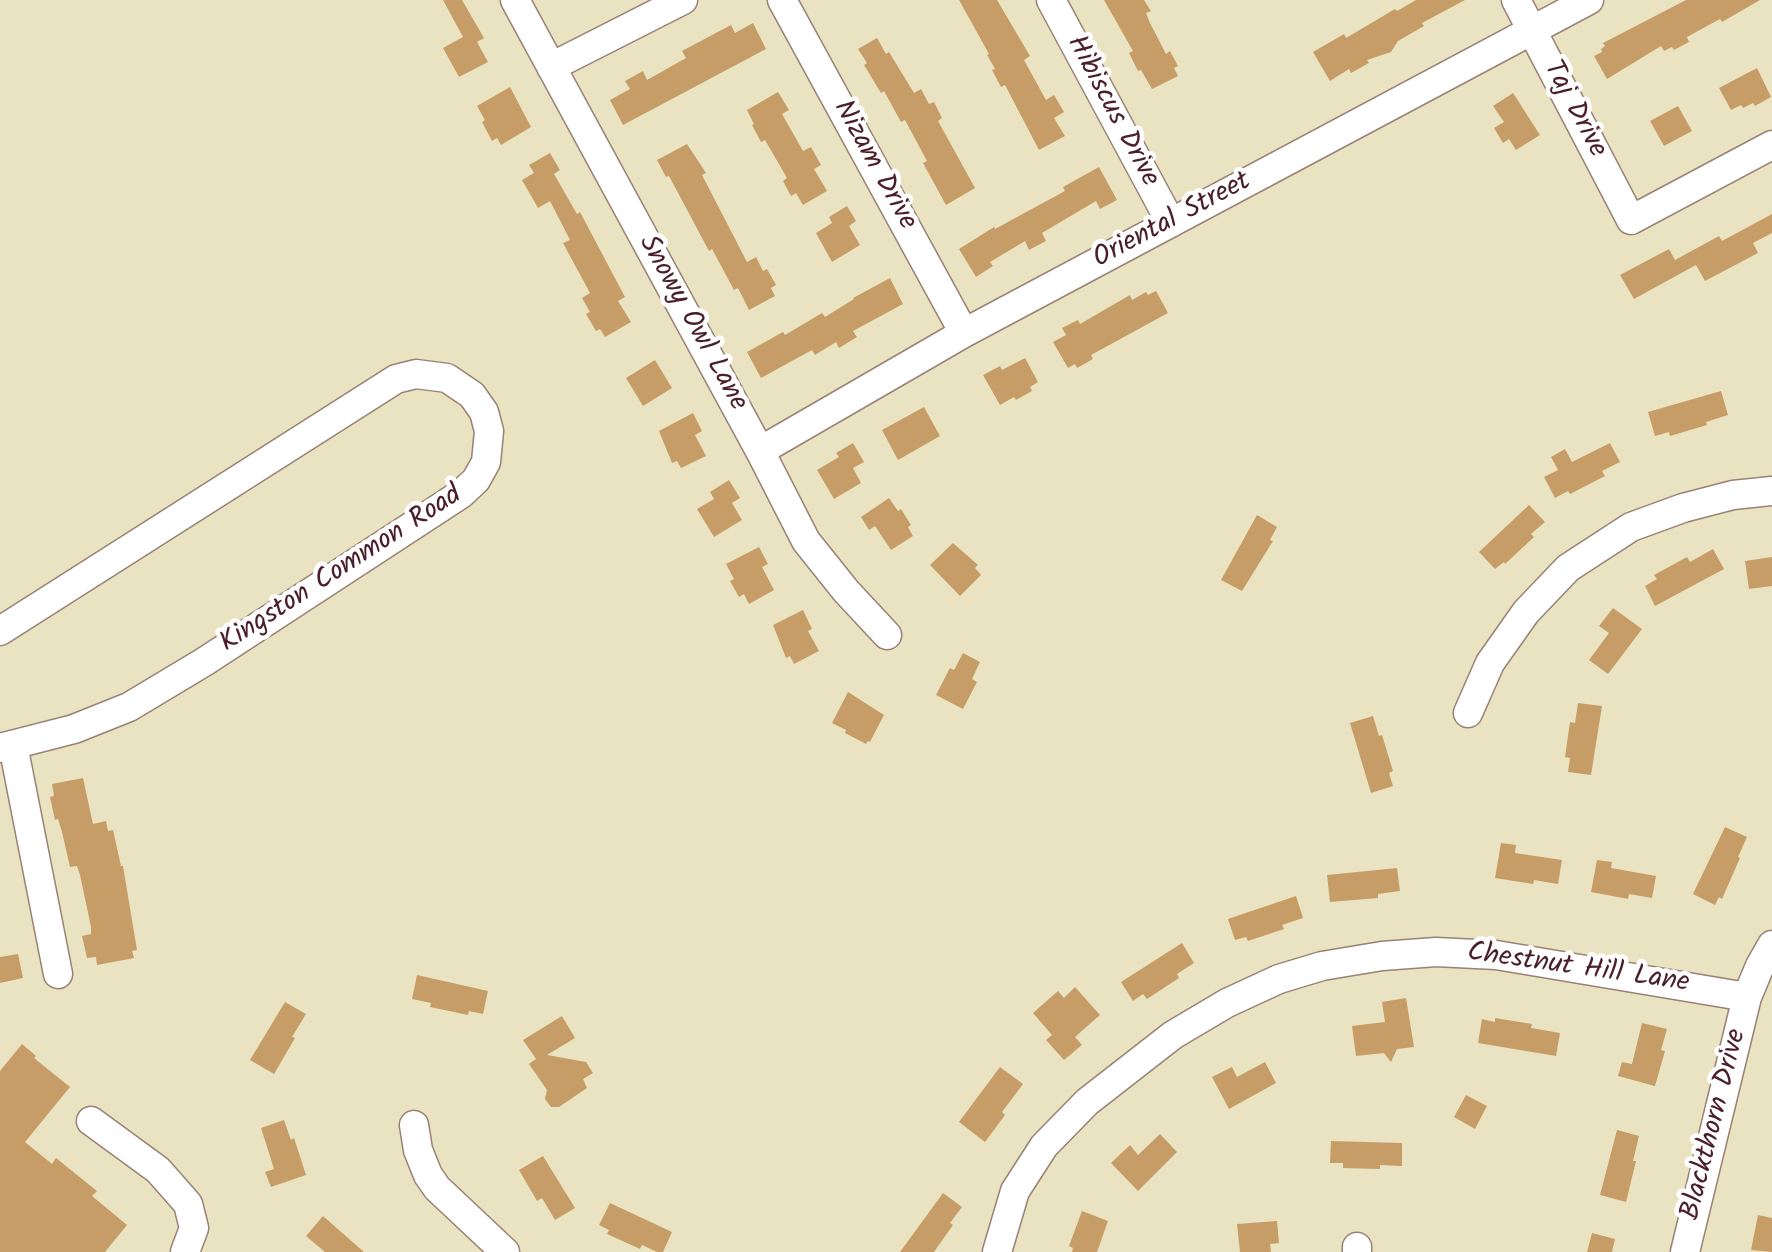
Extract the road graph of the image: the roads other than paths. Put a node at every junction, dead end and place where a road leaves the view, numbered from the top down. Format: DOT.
graph roads {
  1 [pos="516,0"];
  2 [pos="682,0"];
  3 [pos="782,0"];
  4 [pos="1051,0"];
  5 [pos="1516,0"];
  6 [pos="1588,0"];
  7 [pos="1532,32"];
  8 [pos="551,67"];
  9 [pos="1772,145"];
  10 [pos="1171,223"];
  11 [pos="964,333"];
  12 [pos="760,451"];
  13 [pos="1772,491"];
  14 [pos="1,628"];
  15 [pos="887,635"];
  16 [pos="1468,714"];
  17 [pos="7,747"];
  18 [pos="1772,945"];
  19 [pos="58,974"];
  20 [pos="1747,997"];
  21 [pos="91,1121"];
  22 [pos="414,1126"];
  23 [pos="185,1252"];
  24 [pos="505,1252"];
  25 [pos="997,1252"];
  26 [pos="1685,1252"];
  1 -- 8 [label="street, Snowy Owl Lane"];
  2 -- 8 [label="street"];
  3 -- 11 [label="street, Nizam Drive"];
  4 -- 10 [label="street, Hibiscus Drive"];
  5 -- 7 [label="street, Taj Drive"];
  6 -- 7 [label="street, Oriental Street"];
  7 -- 9 [label="street, Taj Drive"];
  7 -- 10 [label="street, Oriental Street"];
  8 -- 12 [label="street, Snowy Owl Lane"];
  10 -- 11 [label="street, Oriental Street"];
  11 -- 12 [label="street, Oriental Street"];
  12 -- 15 [label="street, Snowy Owl Lane"];
  13 -- 16 [label="street"];
  14 -- 17 [label="street, Kingston Common Road"];
  17 -- 19 [label="street"];
  18 -- 20 [label="street, Blackthorn Drive"];
  20 -- 25 [label="street, Chestnut Hill Lane"];
  20 -- 26 [label="street, Blackthorn Drive"];
  21 -- 23 [label="street"];
  22 -- 24 [label="street"];
}
